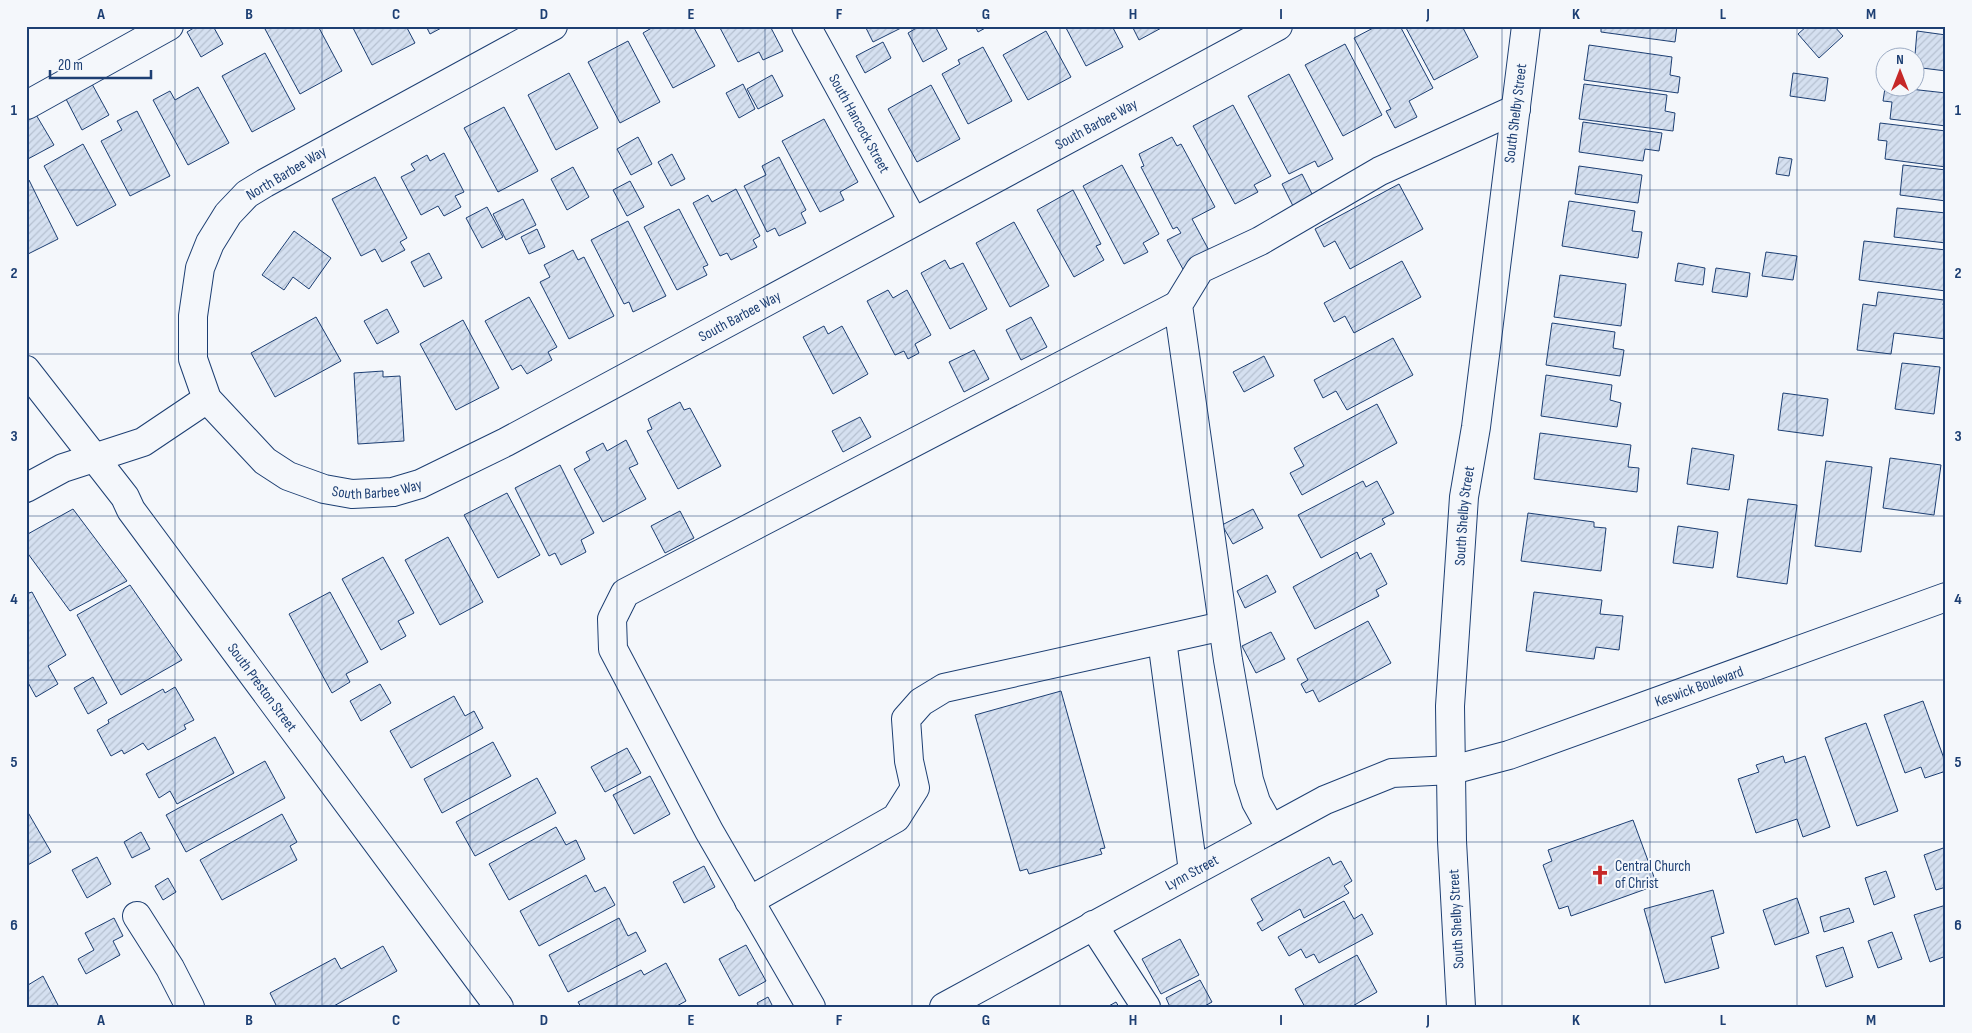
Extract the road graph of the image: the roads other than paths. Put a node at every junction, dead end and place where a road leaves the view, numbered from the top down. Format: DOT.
graph roads {
  1 [pos="169,26"];
  2 [pos="553,26"];
  3 [pos="806,26"];
  4 [pos="1278,26"];
  5 [pos="1526,26"];
  6 [pos="27,105"];
  7 [pos="1516,109"];
  8 [pos="913,222"];
  9 [pos="1178,305"];
  10 [pos="26,370"];
  11 [pos="207,399"];
  12 [pos="94,458"];
  13 [pos="26,488"];
  14 [pos="1946,597"];
  15 [pos="1223,626"];
  16 [pos="1162,640"];
  17 [pos="1452,770"];
  18 [pos="1271,829"];
  19 [pos="1192,871"];
  20 [pos="749,901"];
  21 [pos="137,916"];
  22 [pos="1093,925"];
  23 [pos="190,1007"];
  24 [pos="499,1007"];
  25 [pos="810,1007"];
  26 [pos="944,1007"];
  27 [pos="1146,1007"];
  28 [pos="1461,1007"];
  1 -- 6 [label="street"];
  2 -- 11 [label="street, North Barbee Way"];
  3 -- 8 [label="street, South Hancock Street"];
  4 -- 8 [label="street, South Barbee Way"];
  5 -- 7 [label="street, South Shelby Street"];
  7 -- 9 [label="street"];
  7 -- 17 [label="street, South Shelby Street"];
  8 -- 11 [label="street, South Barbee Way"];
  9 -- 15 [label="street"];
  9 -- 20 [label="street"];
  10 -- 12 [label="street, South Preston Street"];
  11 -- 12 [label="street"];
  12 -- 13 [label="street"];
  12 -- 24 [label="street, South Preston Street"];
  14 -- 17 [label="street, Keswick Boulevard"];
  15 -- 16 [label="street"];
  15 -- 18 [label="street"];
  16 -- 19 [label="street"];
  16 -- 20 [label="street"];
  17 -- 18 [label="street, Lynn Street"];
  17 -- 28 [label="street, South Shelby Street"];
  18 -- 19 [label="street, Lynn Street"];
  19 -- 22 [label="street, Lynn Street"];
  20 -- 25 [label="street"];
  21 -- 23 [label="street"];
  22 -- 26 [label="street, Lynn Street"];
  22 -- 27 [label="street"];
}
